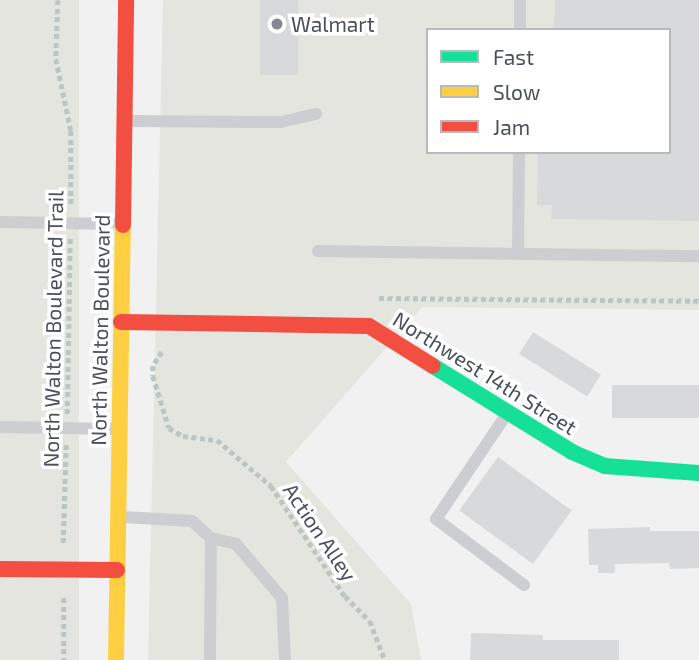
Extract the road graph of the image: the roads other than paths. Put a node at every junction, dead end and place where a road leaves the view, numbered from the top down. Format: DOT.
graph roads {
  1 [pos="126,0"];
  2 [pos="520,0"];
  3 [pos="520,28"];
  4 [pos="316,114"];
  5 [pos="124,121"];
  6 [pos="519,154"];
  7 [pos="0,222"];
  8 [pos="123,224"];
  9 [pos="318,251"];
  10 [pos="518,254"];
  11 [pos="699,256"];
  12 [pos="121,322"];
  13 [pos="508,412"];
  14 [pos="0,427"];
  15 [pos="120,429"];
  16 [pos="699,473"];
  17 [pos="118,517"];
  18 [pos="211,538"];
  19 [pos="0,569"];
  20 [pos="117,570"];
  21 [pos="524,585"];
  22 [pos="116,660"];
  23 [pos="210,660"];
  24 [pos="285,660"];
  1 -- 5 [label="street, North Walton Boulevard"];
  2 -- 3 [label="lane"];
  4 -- 5 [label="lane"];
  5 -- 8 [label="street, North Walton Boulevard"];
  6 -- 10 [label="lane"];
  7 -- 8 [label="lane"];
  8 -- 12 [label="street, North Walton Boulevard"];
  9 -- 10 [label="lane"];
  10 -- 11 [label="lane"];
  12 -- 13 [label="street, Northwest 14th Street"];
  12 -- 15 [label="street, North Walton Boulevard"];
  13 -- 16 [label="street, Northwest 14th Street"];
  13 -- 21 [label="lane"];
  14 -- 15 [label="lane"];
  15 -- 17 [label="street, North Walton Boulevard"];
  17 -- 18 [label="lane"];
  17 -- 20 [label="street, North Walton Boulevard"];
  18 -- 23 [label="lane"];
  18 -- 24 [label="lane"];
  19 -- 20 [label="street"];
  20 -- 22 [label="street, North Walton Boulevard"];
}
